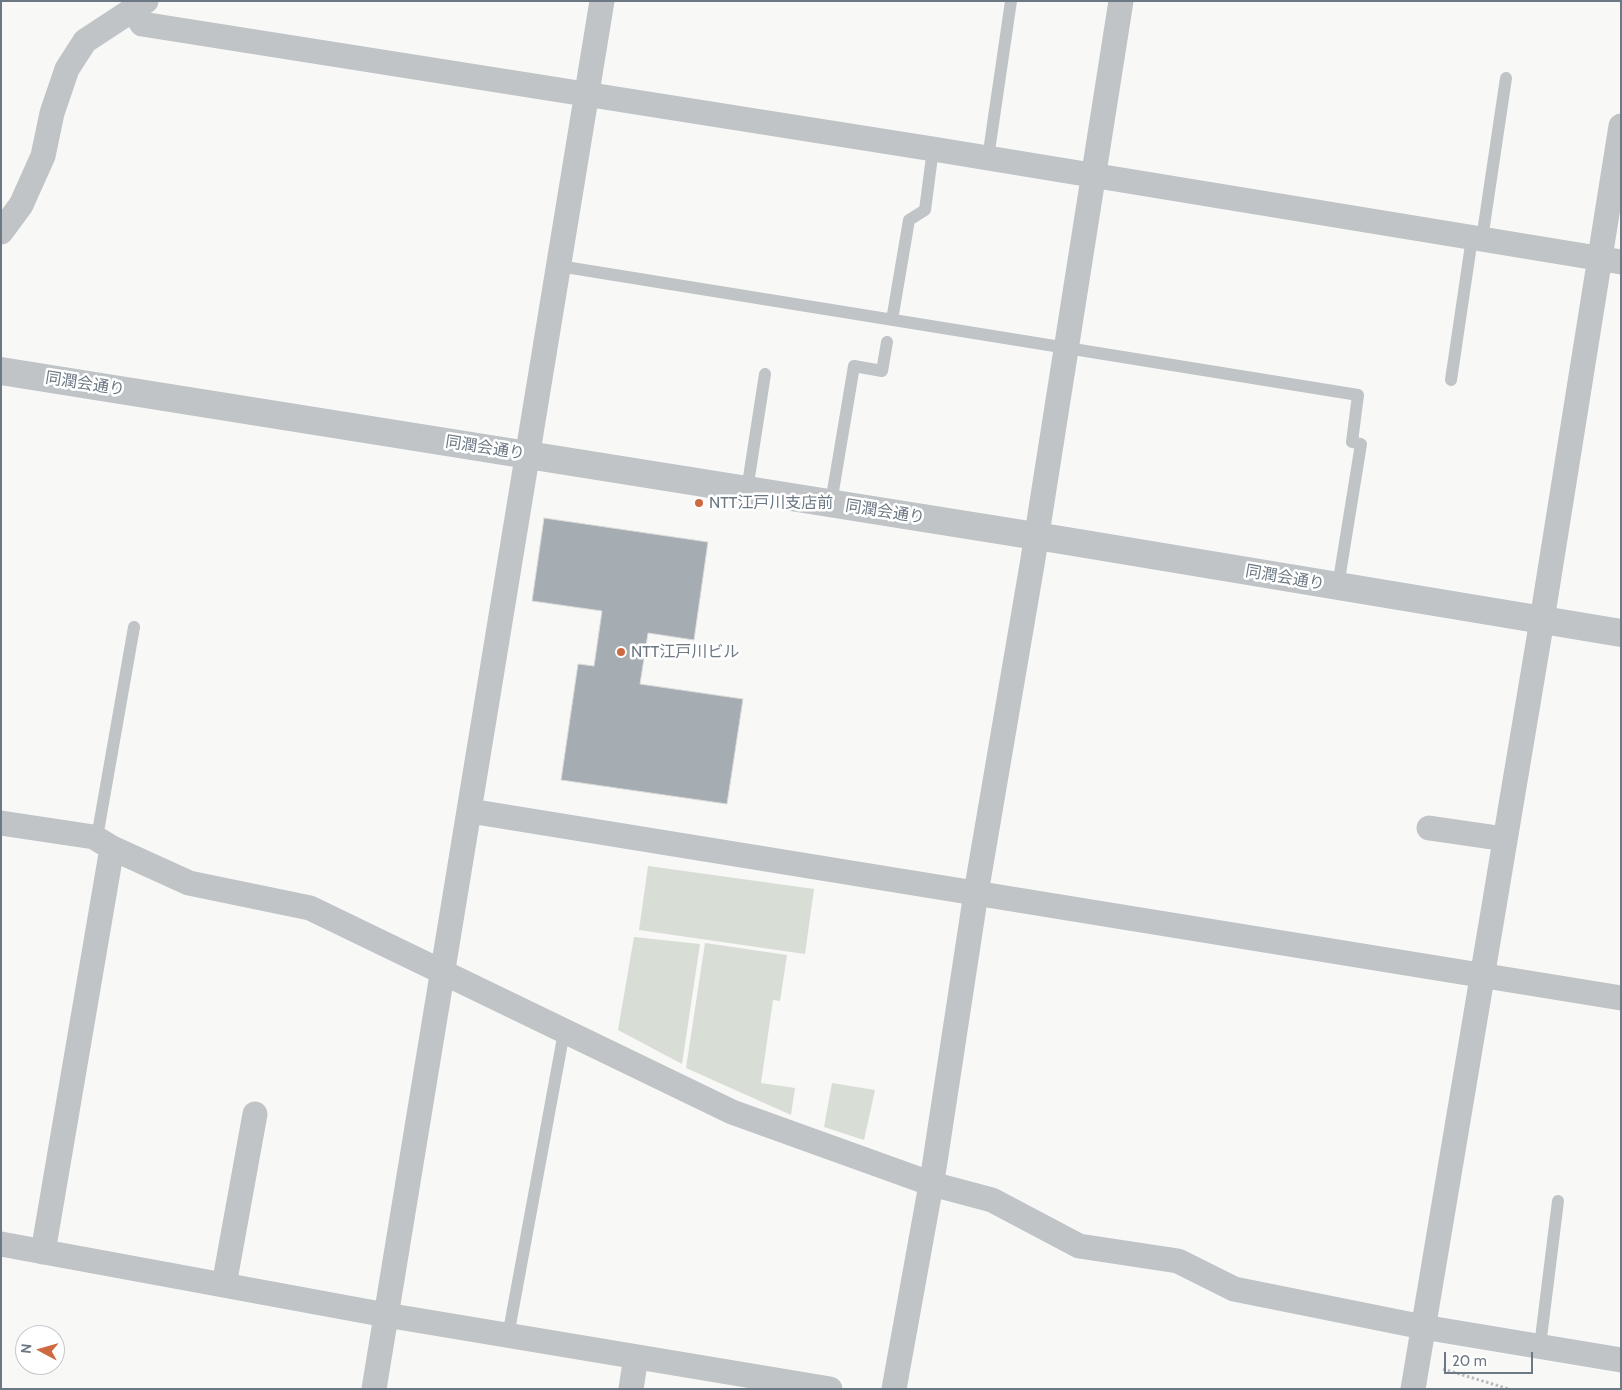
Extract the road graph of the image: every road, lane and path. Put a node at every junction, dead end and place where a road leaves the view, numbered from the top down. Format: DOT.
graph roads {
  1 [pos="602,1"];
  2 [pos="1011,1"];
  3 [pos="1121,1"];
  4 [pos="139,6"];
  5 [pos="1506,78"];
  6 [pos="587,95"];
  7 [pos="1621,126"];
  8 [pos="933,149"];
  9 [pos="988,158"];
  10 [pos="1092,176"];
  11 [pos="1,232"];
  12 [pos="1477,238"];
  13 [pos="1611,261"];
  14 [pos="559,266"];
  15 [pos="892,320"];
  16 [pos="887,342"];
  17 [pos="1066,348"];
  18 [pos="1,370"];
  19 [pos="765,374"];
  20 [pos="1451,380"];
  21 [pos="529,455"];
  22 [pos="747,490"];
  23 [pos="831,503"];
  24 [pos="1036,536"];
  25 [pos="1338,586"];
  26 [pos="1542,620"];
  27 [pos="134,627"];
  28 [pos="1621,633"];
  29 [pos="470,811"];
  30 [pos="1,823"];
  31 [pos="1429,828"];
  32 [pos="1505,839"];
  33 [pos="103,842"];
  34 [pos="976,893"];
  35 [pos="443,974"];
  36 [pos="1482,976"];
  37 [pos="1621,998"];
  38 [pos="564,1032"];
  39 [pos="256,1114"];
  40 [pos="932,1184"];
  41 [pos="1558,1200"];
  42 [pos="1,1244"];
  43 [pos="44,1252"];
  44 [pos="224,1285"];
  45 [pos="386,1316"];
  46 [pos="1423,1327"];
  47 [pos="508,1336"];
  48 [pos="1540,1346"];
  49 [pos="636,1357"];
  50 [pos="1621,1360"];
  51 [pos="374,1389"];
  52 [pos="631,1389"];
  53 [pos="830,1389"];
  54 [pos="894,1389"];
  55 [pos="1413,1389"];
  1 -- 6 [label="street"];
  2 -- 9 [label="lane"];
  3 -- 10 [label="street"];
  4 -- 6 [label="street"];
  4 -- 11 [label="street"];
  5 -- 12 [label="lane"];
  6 -- 8 [label="street"];
  6 -- 14 [label="street"];
  7 -- 13 [label="street"];
  8 -- 9 [label="street"];
  8 -- 15 [label="lane"];
  9 -- 10 [label="street"];
  10 -- 12 [label="street"];
  10 -- 17 [label="street"];
  12 -- 13 [label="street"];
  12 -- 20 [label="lane"];
  13 -- 26 [label="street"];
  14 -- 15 [label="lane"];
  14 -- 21 [label="street"];
  15 -- 17 [label="lane"];
  16 -- 23 [label="lane"];
  17 -- 24 [label="street"];
  17 -- 25 [label="lane"];
  18 -- 21 [label="street, 同潤会通り"];
  19 -- 22 [label="lane"];
  21 -- 22 [label="street, 同潤会通り"];
  21 -- 29 [label="street"];
  22 -- 23 [label="street, 同潤会通り"];
  23 -- 24 [label="street, 同潤会通り"];
  24 -- 25 [label="street, 同潤会通り"];
  24 -- 34 [label="street"];
  25 -- 26 [label="street, 同潤会通り"];
  26 -- 28 [label="street, 同潤会通り"];
  26 -- 32 [label="street"];
  27 -- 33 [label="lane"];
  29 -- 34 [label="street"];
  29 -- 35 [label="street"];
  30 -- 33 [label="street"];
  31 -- 32 [label="street"];
  32 -- 36 [label="street"];
  33 -- 35 [label="street"];
  33 -- 43 [label="street"];
  34 -- 36 [label="street"];
  34 -- 40 [label="street"];
  35 -- 38 [label="street"];
  35 -- 45 [label="street"];
  36 -- 37 [label="street"];
  36 -- 46 [label="street"];
  38 -- 40 [label="street"];
  38 -- 47 [label="lane"];
  39 -- 44 [label="street"];
  40 -- 46 [label="street"];
  40 -- 54 [label="street"];
  41 -- 48 [label="lane"];
  42 -- 43 [label="street"];
  43 -- 44 [label="street"];
  44 -- 45 [label="street"];
  45 -- 47 [label="street"];
  45 -- 51 [label="street"];
  46 -- 48 [label="street"];
  46 -- 55 [label="street"];
  47 -- 49 [label="street"];
  48 -- 50 [label="street"];
  49 -- 52 [label="street"];
  49 -- 53 [label="street"];
}
